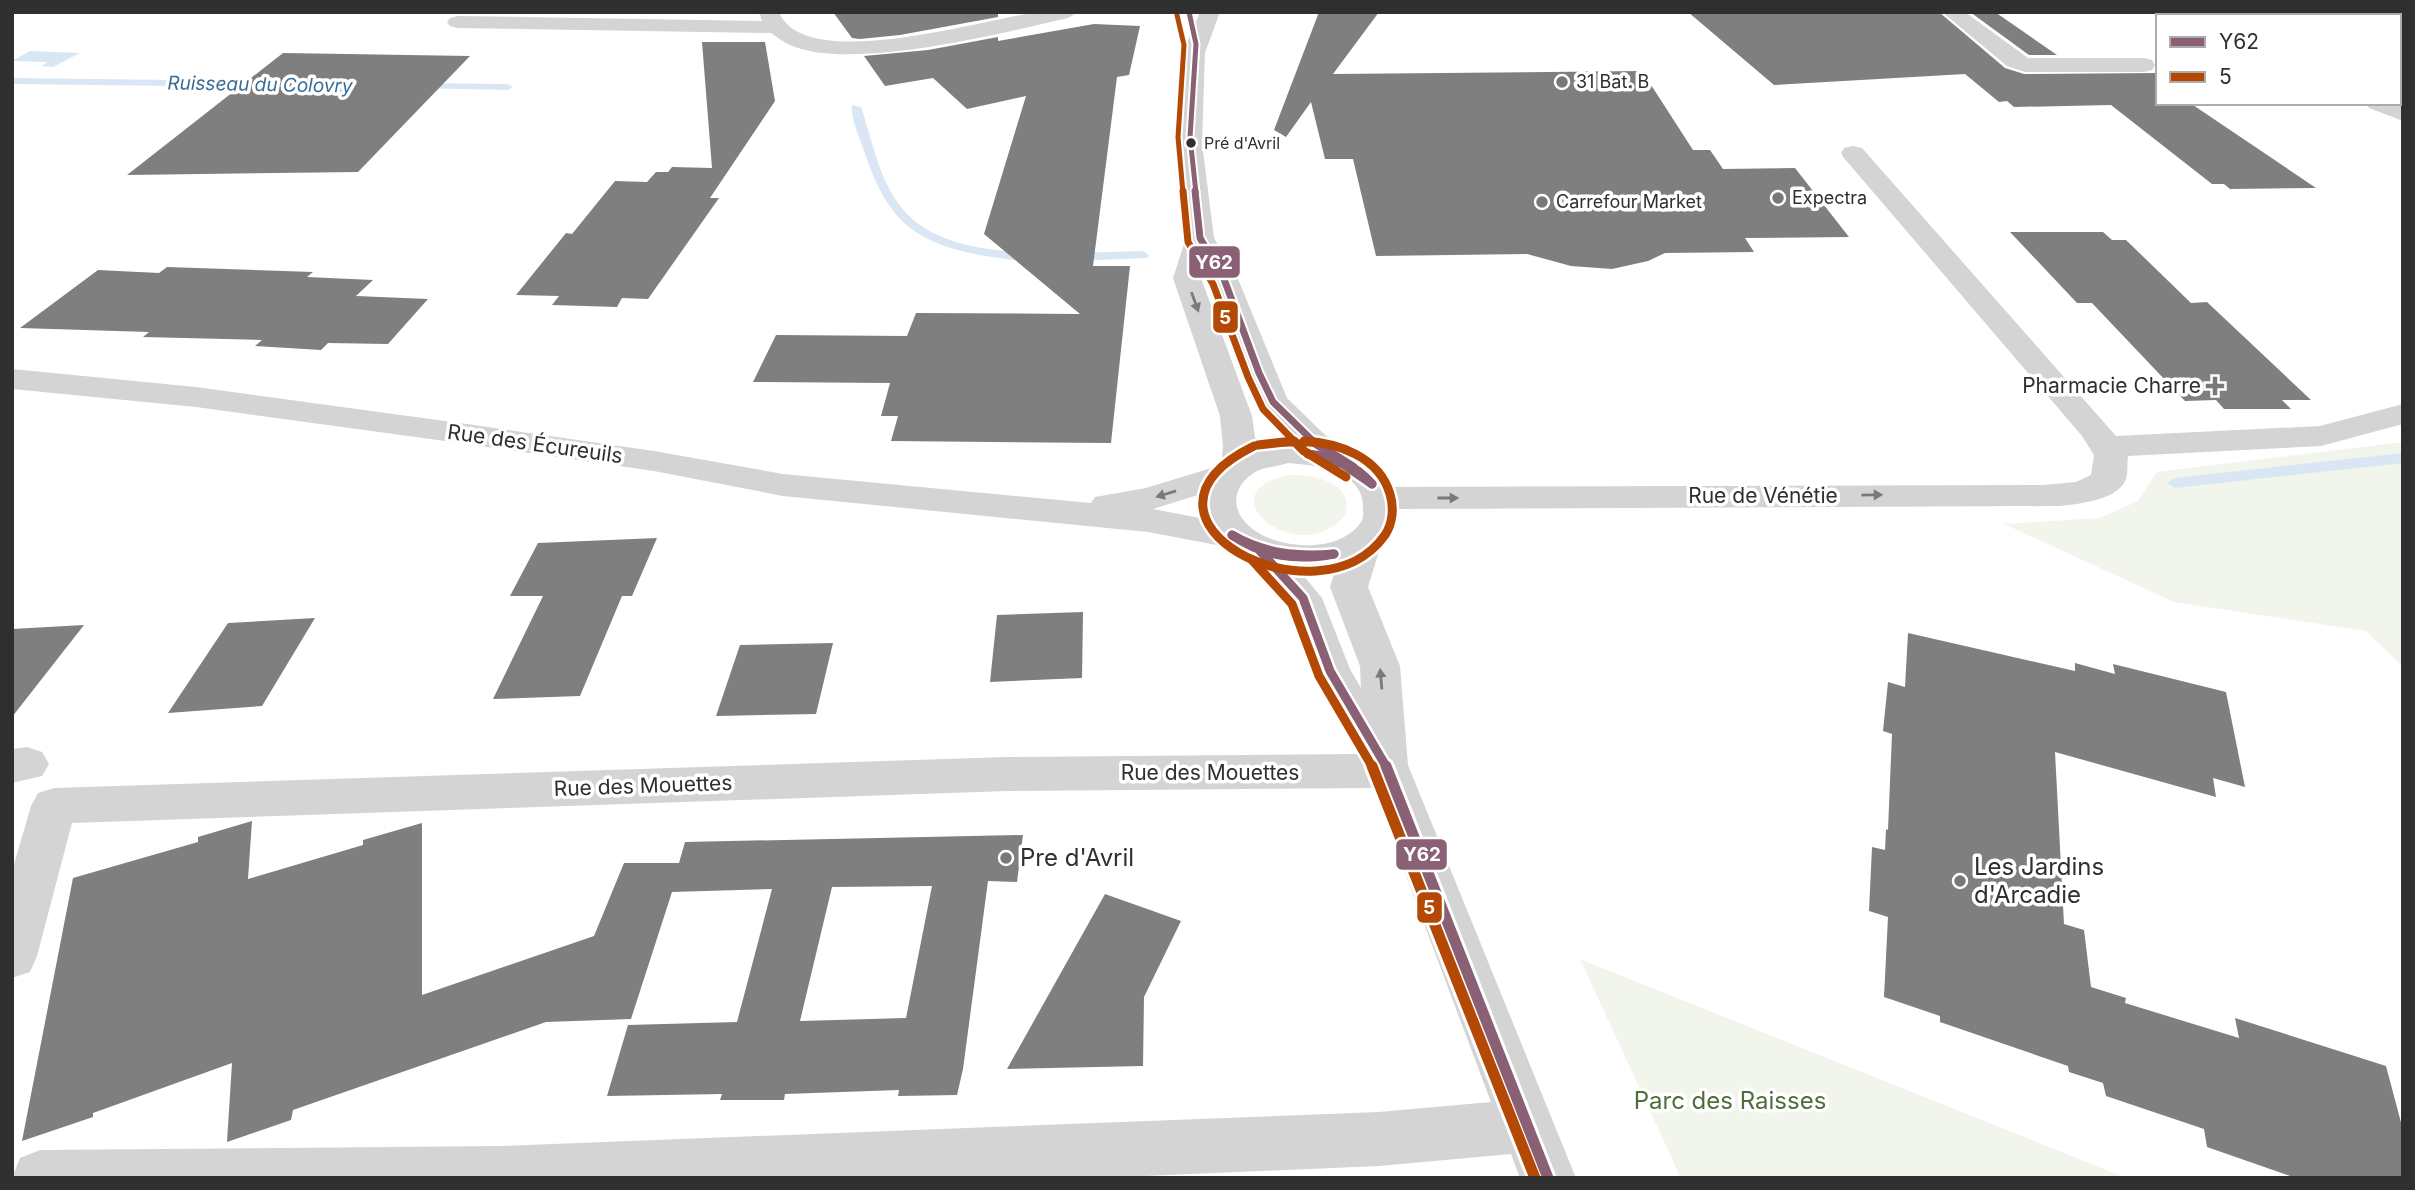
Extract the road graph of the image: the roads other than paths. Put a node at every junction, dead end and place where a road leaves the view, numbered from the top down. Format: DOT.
graph roads {
  1 [pos="1068,12"];
  2 [pos="1189,12"];
  3 [pos="1210,12"];
  4 [pos="1952,12"];
  5 [pos="772,20"];
  6 [pos="457,22"];
  7 [pos="1196,44"];
  8 [pos="2144,65"];
  9 [pos="2382,105"];
  10 [pos="2403,114"];
  11 [pos="1853,153"];
  12 [pos="1200,237"];
  13 [pos="12,379"];
  14 [pos="2403,414"];
  15 [pos="2107,447"];
  16 [pos="1353,467"];
  17 [pos="1235,470"];
  18 [pos="1380,498"];
  19 [pos="1058,513"];
  20 [pos="1364,539"];
  21 [pos="1247,543"];
  22 [pos="1388,771"];
  23 [pos="12,956"];
  24 [pos="1528,1126"];
  25 [pos="40,1178"];
  26 [pos="1548,1178"];
  1 -- 5 [label="street"];
  2 -- 7 [label="street"];
  3 -- 7 [label="street"];
  4 -- 8 [label="street"];
  5 -- 6 [label="street"];
  7 -- 12 [label="street"];
  9 -- 10 [label="street"];
  11 -- 15 [label="street"];
  12 -- 16 [label="street"];
  12 -- 17 [label="street, one-way"];
  13 -- 19 [label="street, Rue des Écureuils"];
  14 -- 15 [label="street"];
  18 -- 15 [label="street, Rue de Vénétie, one-way"];
  16 -- 17 [label="street"];
  16 -- 18 [label="street"];
  17 -- 19 [label="street, Rue des Écureuils, one-way"];
  17 -- 21 [label="street"];
  18 -- 20 [label="street"];
  19 -- 21 [label="street, Rue des Écureuils"];
  20 -- 21 [label="street"];
  22 -- 20 [label="street, one-way"];
  21 -- 22 [label="street"];
  22 -- 23 [label="street, Rue des Mouettes"];
  22 -- 24 [label="street"];
  24 -- 25 [label="street"];
  24 -- 26 [label="street"];
}
